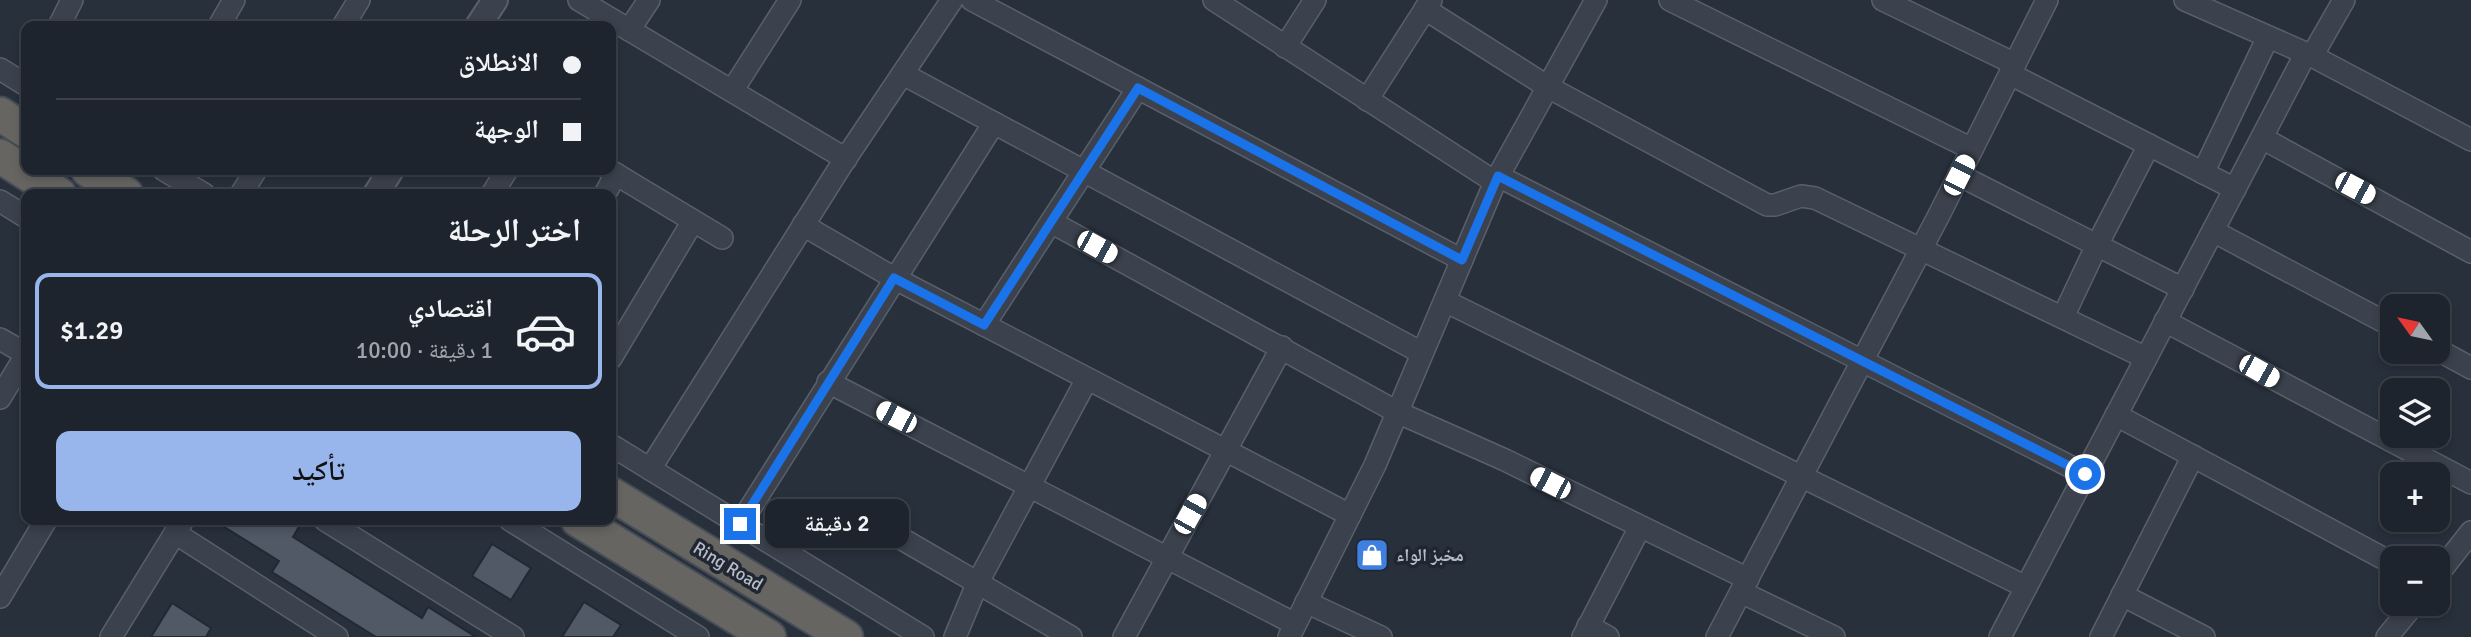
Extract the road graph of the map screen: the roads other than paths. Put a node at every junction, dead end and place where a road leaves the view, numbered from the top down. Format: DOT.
graph roads {
  1 [pos="72,0"];
  2 [pos="234,0"];
  3 [pos="359,0"];
  4 [pos="495,0"];
  5 [pos="579,0"];
  6 [pos="649,0"];
  7 [pos="790,0"];
  8 [pos="952,0"];
  9 [pos="972,0"];
  10 [pos="1214,0"];
  11 [pos="1315,0"];
  12 [pos="1596,0"];
  13 [pos="1670,0"];
  14 [pos="1882,0"];
  15 [pos="2047,0"];
  16 [pos="2185,0"];
  17 [pos="2344,0"];
  18 [pos="1428,4"];
  19 [pos="62,21"];
  20 [pos="222,21"];
  21 [pos="346,21"];
  22 [pos="481,21"];
  23 [pos="614,21"];
  24 [pos="616,22"];
  25 [pos="629,30"];
  26 [pos="2268,37"];
  27 [pos="1285,47"];
  28 [pos="2309,55"];
  29 [pos="0,69"];
  30 [pos="2012,69"];
  31 [pos="903,74"];
  32 [pos="21,82"];
  33 [pos="1548,87"];
  34 [pos="1138,88"];
  35 [pos="732,91"];
  36 [pos="1367,100"];
  37 [pos="0,114"];
  38 [pos="994,123"];
  39 [pos="21,128"];
  40 [pos="2262,138"];
  41 [pos="2471,141"];
  42 [pos="2149,145"];
  43 [pos="1972,149"];
  44 [pos="0,156"];
  45 [pos="846,159"];
  46 [pos="21,170"];
  47 [pos="1084,171"];
  48 [pos="2203,173"];
  49 [pos="616,174"];
  50 [pos="30,175"];
  51 [pos="96,175"];
  52 [pos="172,175"];
  53 [pos="1959,175"];
  54 [pos="1496,179"];
  55 [pos="51,189"];
  56 [pos="118,189"];
  57 [pos="196,189"];
  58 [pos="2235,189"];
  59 [pos="0,201"];
  60 [pos="21,214"];
  61 [pos="693,221"];
  62 [pos="1051,222"];
  63 [pos="803,225"];
  64 [pos="2213,230"];
  65 [pos="722,239"];
  66 [pos="2097,245"];
  67 [pos="1922,248"];
  68 [pos="2471,251"];
  69 [pos="1462,260"];
  70 [pos="894,278"];
  71 [pos="2183,289"];
  72 [pos="1445,300"];
  73 [pos="2063,317"];
  74 [pos="2380,320"];
  75 [pos="2165,321"];
  76 [pos="984,325"];
  77 [pos="0,339"];
  78 [pos="1282,347"];
  79 [pos="616,350"];
  80 [pos="21,352"];
  81 [pos="1422,353"];
  82 [pos="2450,357"];
  83 [pos="2146,358"];
  84 [pos="21,363"];
  85 [pos="1861,363"];
  86 [pos="2471,368"];
  87 [pos="1087,379"];
  88 [pos="828,382"];
  89 [pos="0,398"];
  90 [pos="1397,412"];
  91 [pos="2116,415"];
  92 [pos="616,448"];
  93 [pos="1225,450"];
  94 [pos="2193,456"];
  95 [pos="650,469"];
  96 [pos="2085,474"];
  97 [pos="1801,477"];
  98 [pos="2471,483"];
  99 [pos="1031,487"];
  100 [pos="616,497"];
  101 [pos="1350,515"];
  102 [pos="740,524"];
  103 [pos="43,525"];
  104 [pos="333,525"];
  105 [pos="518,525"];
  106 [pos="586,525"];
  107 [pos="179,527"];
  108 [pos="1640,527"];
  109 [pos="890,532"];
  110 [pos="2471,532"];
  111 [pos="1167,557"];
  112 [pos="2380,557"];
  113 [pos="2450,559"];
  114 [pos="978,582"];
  115 [pos="1744,586"];
  116 [pos="2026,587"];
  117 [pos="2122,595"];
  118 [pos="0,597"];
  119 [pos="1306,602"];
  120 [pos="2404,616"];
  121 [pos="1292,631"];
  122 [pos="1586,632"];
  123 [pos="111,637"];
  124 [pos="337,637"];
  125 [pos="513,637"];
  126 [pos="698,637"];
  127 [pos="769,637"];
  128 [pos="846,637"];
  129 [pos="923,637"];
  130 [pos="955,637"];
  131 [pos="1071,637"];
  132 [pos="1124,637"];
  133 [pos="1381,637"];
  134 [pos="1608,637"];
  135 [pos="1717,637"];
  136 [pos="1835,637"];
  137 [pos="2000,637"];
  138 [pos="2101,637"];
  139 [pos="2204,637"];
  140 [pos="2387,637"];
  1 -- 19 [label="street"];
  2 -- 20 [label="street"];
  3 -- 21 [label="street"];
  4 -- 22 [label="street"];
  5 -- 23 [label="street"];
  6 -- 25 [label="street"];
  7 -- 35 [label="street"];
  8 -- 31 [label="street"];
  9 -- 34 [label="street"];
  10 -- 27 [label="street"];
  11 -- 27 [label="street"];
  12 -- 33 [label="street"];
  13 -- 43 [label="street"];
  14 -- 30 [label="street"];
  15 -- 30 [label="street"];
  16 -- 26 [label="street"];
  17 -- 28 [label="street"];
  18 -- 33 [label="street"];
  18 -- 36 [label="street"];
  24 -- 25 [label="street"];
  25 -- 35 [label="street"];
  26 -- 28 [label="street"];
  26 -- 48 [label="street"];
  27 -- 36 [label="street"];
  28 -- 40 [label="street"];
  28 -- 41 [label="street"];
  29 -- 32 [label="street"];
  30 -- 42 [label="street"];
  30 -- 43 [label="street"];
  31 -- 38 [label="street"];
  31 -- 45 [label="street"];
  33 -- 54 [label="street"];
  33 -- 67 [label="street"];
  34 -- 47 [label="street"];
  34 -- 69 [label="street"];
  35 -- 45 [label="street"];
  36 -- 54 [label="street"];
  37 -- 39 [label="highway"];
  38 -- 47 [label="street"];
  38 -- 70 [label="street"];
  40 -- 58 [label="street"];
  40 -- 68 [label="street"];
  42 -- 48 [label="street"];
  42 -- 66 [label="street"];
  43 -- 53 [label="street"];
  44 -- 46 [label="highway"];
  45 -- 63 [label="street"];
  47 -- 62 [label="street"];
  47 -- 81 [label="street"];
  48 -- 58 [label="street"];
  49 -- 61 [label="street"];
  50 -- 55 [label="highway"];
  51 -- 56 [label="highway"];
  52 -- 57 [label="street"];
  53 -- 66 [label="street"];
  53 -- 67 [label="street"];
  54 -- 69 [label="street"];
  54 -- 85 [label="street"];
  58 -- 64 [label="street"];
  59 -- 60 [label="street"];
  61 -- 65 [label="street"];
  61 -- 79 [label="street"];
  62 -- 76 [label="street"];
  62 -- 78 [label="street"];
  63 -- 70 [label="street"];
  63 -- 95 [label="street"];
  64 -- 71 [label="street"];
  64 -- 74 [label="street"];
  66 -- 71 [label="street"];
  66 -- 73 [label="street"];
  67 -- 73 [label="street"];
  67 -- 85 [label="street"];
  69 -- 72 [label="street"];
  70 -- 76 [label="street"];
  70 -- 88 [label="street"];
  71 -- 75 [label="street"];
  72 -- 81 [label="street"];
  72 -- 97 [label="street"];
  73 -- 83 [label="street"];
  75 -- 83 [label="street"];
  75 -- 98 [label="street"];
  76 -- 87 [label="street"];
  77 -- 80 [label="street"];
  78 -- 90 [label="street"];
  78 -- 93 [label="street"];
  81 -- 90 [label="street"];
  82 -- 86 [label="street"];
  83 -- 91 [label="street"];
  84 -- 89 [label="street"];
  85 -- 96 [label="street"];
  85 -- 97 [label="street"];
  87 -- 93 [label="street"];
  87 -- 99 [label="street"];
  88 -- 99 [label="street"];
  88 -- 102 [label="street"];
  90 -- 101 [label="street"];
  90 -- 108 [label="street"];
  91 -- 94 [label="street"];
  91 -- 96 [label="street"];
  92 -- 95 [label="street"];
  93 -- 101 [label="street"];
  93 -- 111 [label="street"];
  94 -- 112 [label="street"];
  94 -- 117 [label="street"];
  95 -- 102 [label="street"];
  96 -- 116 [label="street"];
  97 -- 115 [label="street"];
  97 -- 116 [label="street"];
  99 -- 111 [label="street"];
  99 -- 114 [label="street"];
  100 -- 128 [label="highway, Ring Road"];
  101 -- 119 [label="street"];
  102 -- 129 [label="street"];
  103 -- 118 [label="street"];
  104 -- 125 [label="street"];
  105 -- 126 [label="street"];
  106 -- 127 [label="highway"];
  107 -- 123 [label="street"];
  107 -- 124 [label="street"];
  108 -- 115 [label="street"];
  108 -- 122 [label="street"];
  109 -- 114 [label="street"];
  110 -- 113 [label="street"];
  111 -- 121 [label="street"];
  111 -- 132 [label="street"];
  114 -- 130 [label="street"];
  114 -- 131 [label="street"];
  115 -- 135 [label="street"];
  115 -- 136 [label="street"];
  116 -- 137 [label="street"];
  117 -- 138 [label="street"];
  117 -- 139 [label="street"];
  119 -- 121 [label="street"];
  119 -- 133 [label="street"];
  120 -- 140 [label="street"];
  122 -- 134 [label="street"];
}
